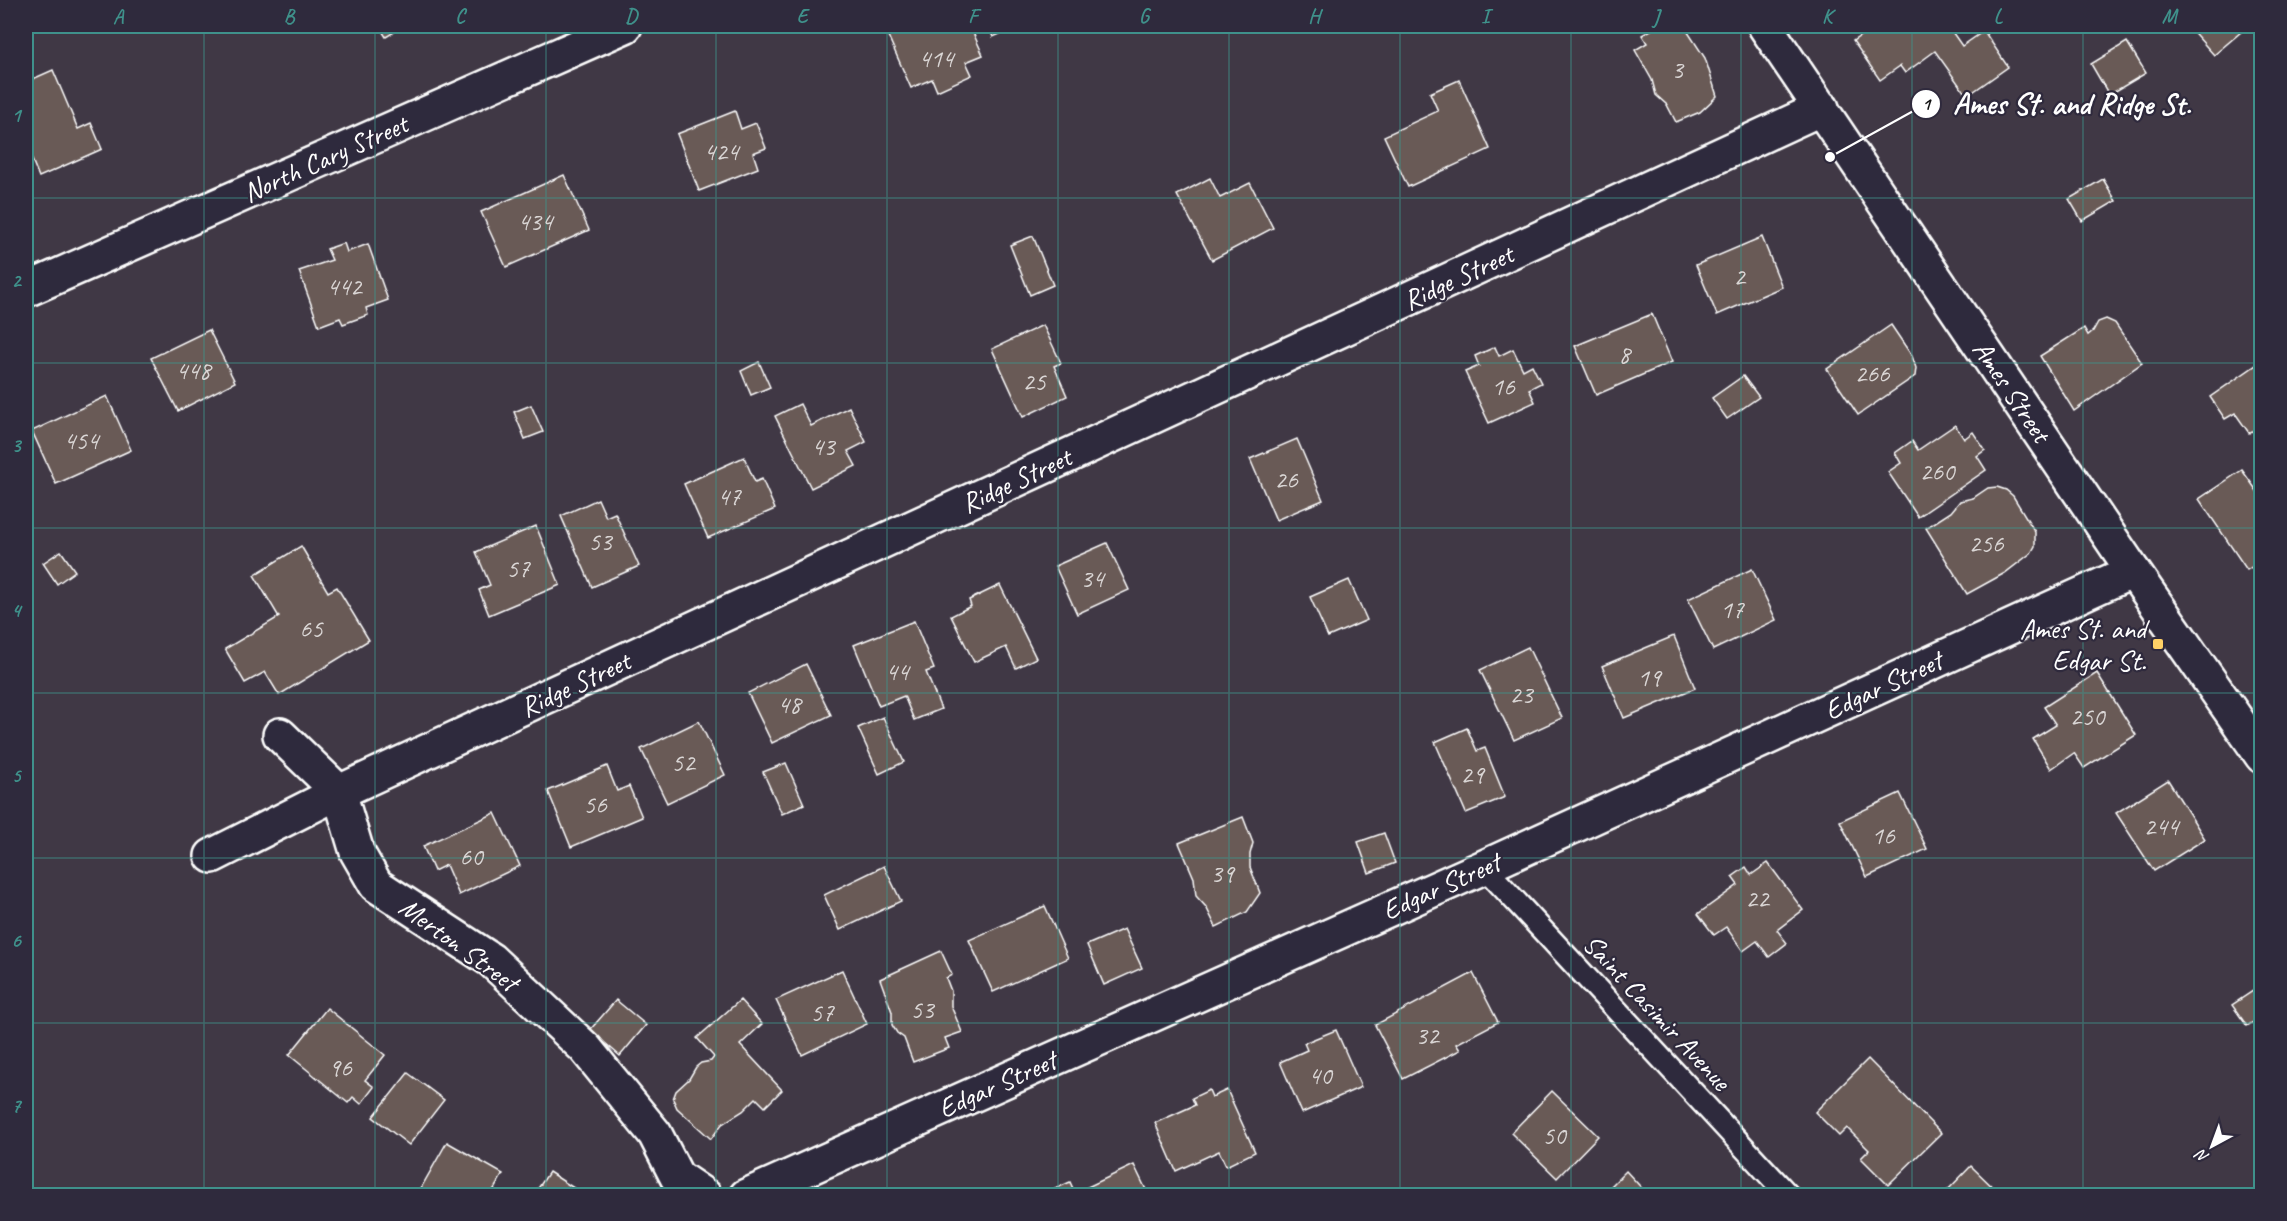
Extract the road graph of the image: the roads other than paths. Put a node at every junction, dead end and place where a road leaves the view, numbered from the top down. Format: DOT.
graph roads {
  1 [pos="624,26"];
  2 [pos="1765,26"];
  3 [pos="1822,108"];
  4 [pos="26,290"];
  5 [pos="2133,571"];
  6 [pos="280,735"];
  7 [pos="2262,756"];
  8 [pos="339,792"];
  9 [pos="212,856"];
  10 [pos="1484,867"];
  11 [pos="705,1196"];
  12 [pos="746,1196"];
  13 [pos="1789,1196"];
  1 -- 4 [label="street, North Cary Street"];
  2 -- 3 [label="street, Ames Street"];
  3 -- 5 [label="street, Ames Street"];
  3 -- 8 [label="street, Ridge Street"];
  5 -- 7 [label="street, Ames Street"];
  5 -- 10 [label="street, Edgar Street"];
  6 -- 8 [label="street, Merton Street"];
  8 -- 9 [label="street, Ridge Street"];
  8 -- 11 [label="street, Merton Street"];
  10 -- 12 [label="street, Edgar Street"];
  10 -- 13 [label="lane, Saint Casimir Avenue"];
}
